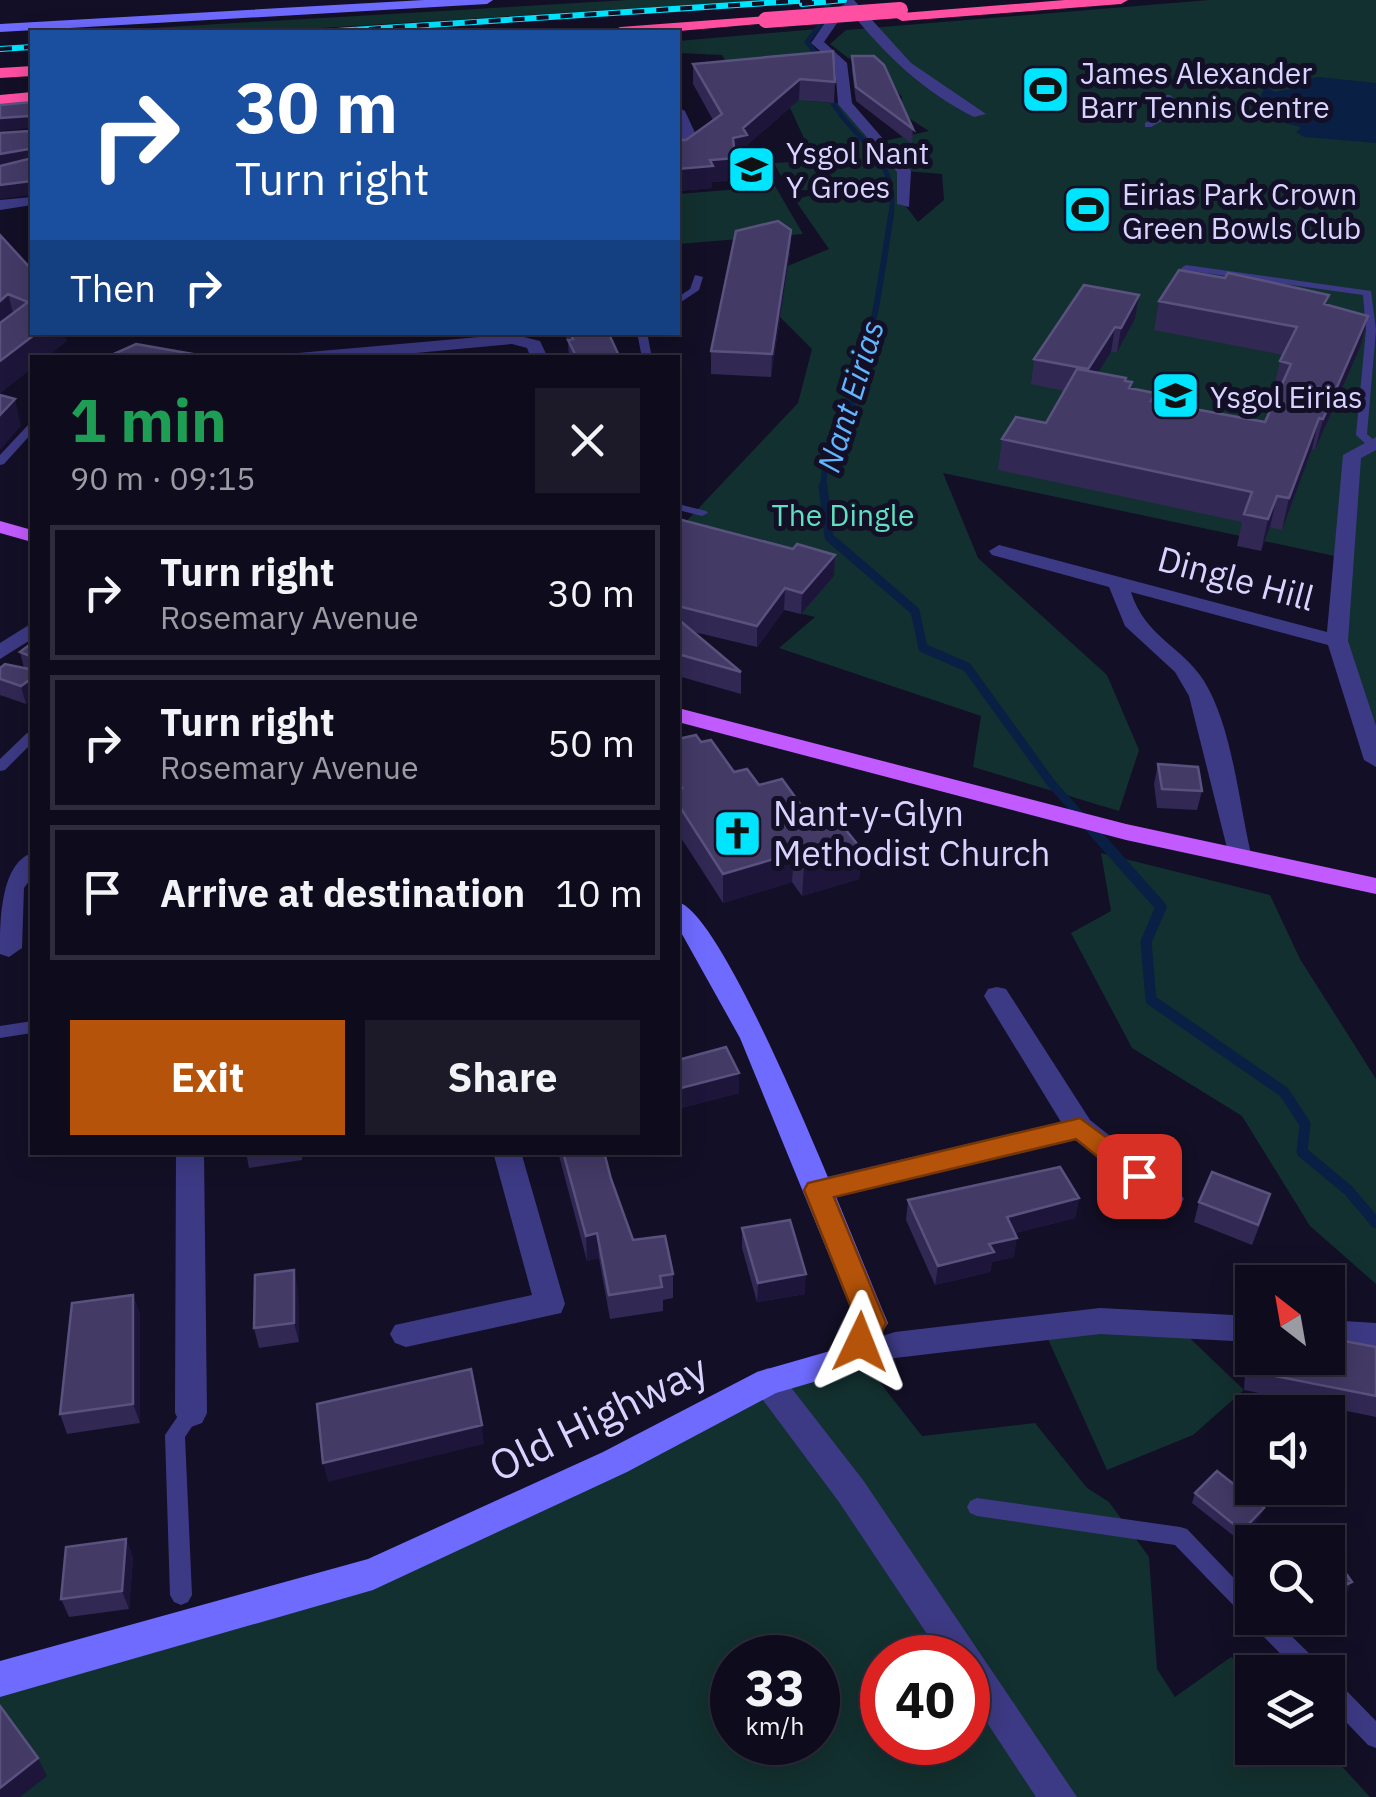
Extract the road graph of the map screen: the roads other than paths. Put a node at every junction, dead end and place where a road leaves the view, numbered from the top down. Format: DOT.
graph roads {
  1 [pos="487,0"];
  2 [pos="1025,0"];
  3 [pos="1121,0"];
  4 [pos="850,2"];
  5 [pos="901,14"];
  6 [pos="773,24"];
  7 [pos="0,28"];
  8 [pos="658,30"];
  9 [pos="680,36"];
  10 [pos="30,71"];
  11 [pos="0,74"];
  12 [pos="30,80"];
  13 [pos="0,83"];
  14 [pos="30,89"];
  15 [pos="0,92"];
  16 [pos="1168,97"];
  17 [pos="30,100"];
  18 [pos="0,103"];
  19 [pos="979,114"];
  20 [pos="680,115"];
  21 [pos="1148,125"];
  22 [pos="680,139"];
  23 [pos="30,201"];
  24 [pos="904,204"];
  25 [pos="0,205"];
  26 [pos="1186,268"];
  27 [pos="698,276"];
  28 [pos="680,300"];
  29 [pos="518,336"];
  30 [pos="343,355"];
  31 [pos="539,355"];
  32 [pos="30,429"];
  33 [pos="1374,444"];
  34 [pos="0,462"];
  35 [pos="680,508"];
  36 [pos="702,513"];
  37 [pos="0,527"];
  38 [pos="30,535"];
  39 [pos="999,551"];
  40 [pos="1118,583"];
  41 [pos="30,630"];
  42 [pos="1337,641"];
  43 [pos="0,654"];
  44 [pos="680,716"];
  45 [pos="30,738"];
  46 [pos="1376,760"];
  47 [pos="0,768"];
  48 [pos="1239,854"];
  49 [pos="30,864"];
  50 [pos="1376,886"];
  51 [pos="680,913"];
  52 [pos="14,947"];
  53 [pos="997,996"];
  54 [pos="30,1026"];
  55 [pos="0,1032"];
  56 [pos="1080,1128"];
  57 [pos="190,1155"];
  58 [pos="508,1155"];
  59 [pos="818,1190"];
  60 [pos="1168,1199"];
  61 [pos="1235,1328"];
  62 [pos="406,1334"];
  63 [pos="1345,1334"];
  64 [pos="1376,1336"];
  65 [pos="847,1360"];
  66 [pos="768,1382"];
  67 [pos="190,1413"];
  68 [pos="977,1507"];
  69 [pos="1235,1593"];
  70 [pos="182,1595"];
  71 [pos="949,1635"];
  72 [pos="1276,1635"];
  73 [pos="1295,1655"];
  74 [pos="0,1680"];
  75 [pos="990,1696"];
  76 [pos="1345,1706"];
  77 [pos="1376,1738"];
  78 [pos="1058,1797"];
  1 -- 7 [label="street"];
  2 -- 5 [label="highway"];
  3 -- 5 [label="highway"];
  4 -- 19 [label="street"];
  4 -- 24 [label="street"];
  5 -- 6 [label="highway"];
  6 -- 8 [label="highway"];
  6 -- 9 [label="highway"];
  10 -- 11 [label="highway"];
  12 -- 13 [label="highway"];
  14 -- 15 [label="highway"];
  16 -- 21 [label="lane"];
  17 -- 18 [label="highway"];
  20 -- 22 [label="street"];
  23 -- 25 [label="street"];
  26 -- 33 [label="lane"];
  27 -- 28 [label="lane"];
  29 -- 30 [label="street"];
  29 -- 31 [label="street"];
  32 -- 34 [label="lane"];
  33 -- 42 [label="street"];
  35 -- 36 [label="lane"];
  37 -- 38 [label="main road"];
  39 -- 40 [label="street, Dingle Hill"];
  40 -- 42 [label="street, Dingle Hill"];
  40 -- 48 [label="street, Dingle Hill"];
  41 -- 43 [label="street"];
  42 -- 46 [label="street"];
  44 -- 48 [label="main road"];
  45 -- 47 [label="lane"];
  48 -- 50 [label="main road"];
  49 -- 52 [label="street"];
  51 -- 59 [label="street"];
  53 -- 56 [label="street"];
  54 -- 55 [label="lane"];
  56 -- 59 [label="street"];
  56 -- 60 [label="street"];
  57 -- 67 [label="street"];
  58 -- 62 [label="street"];
  59 -- 65 [label="street"];
  61 -- 65 [label="street, Old Highway"];
  63 -- 64 [label="street"];
  65 -- 66 [label="street, Old Highway"];
  66 -- 71 [label="street"];
  66 -- 74 [label="street, Old Highway"];
  67 -- 70 [label="lane"];
  68 -- 69 [label="lane"];
  72 -- 73 [label="lane"];
  75 -- 78 [label="street"];
  76 -- 77 [label="lane"];
}
